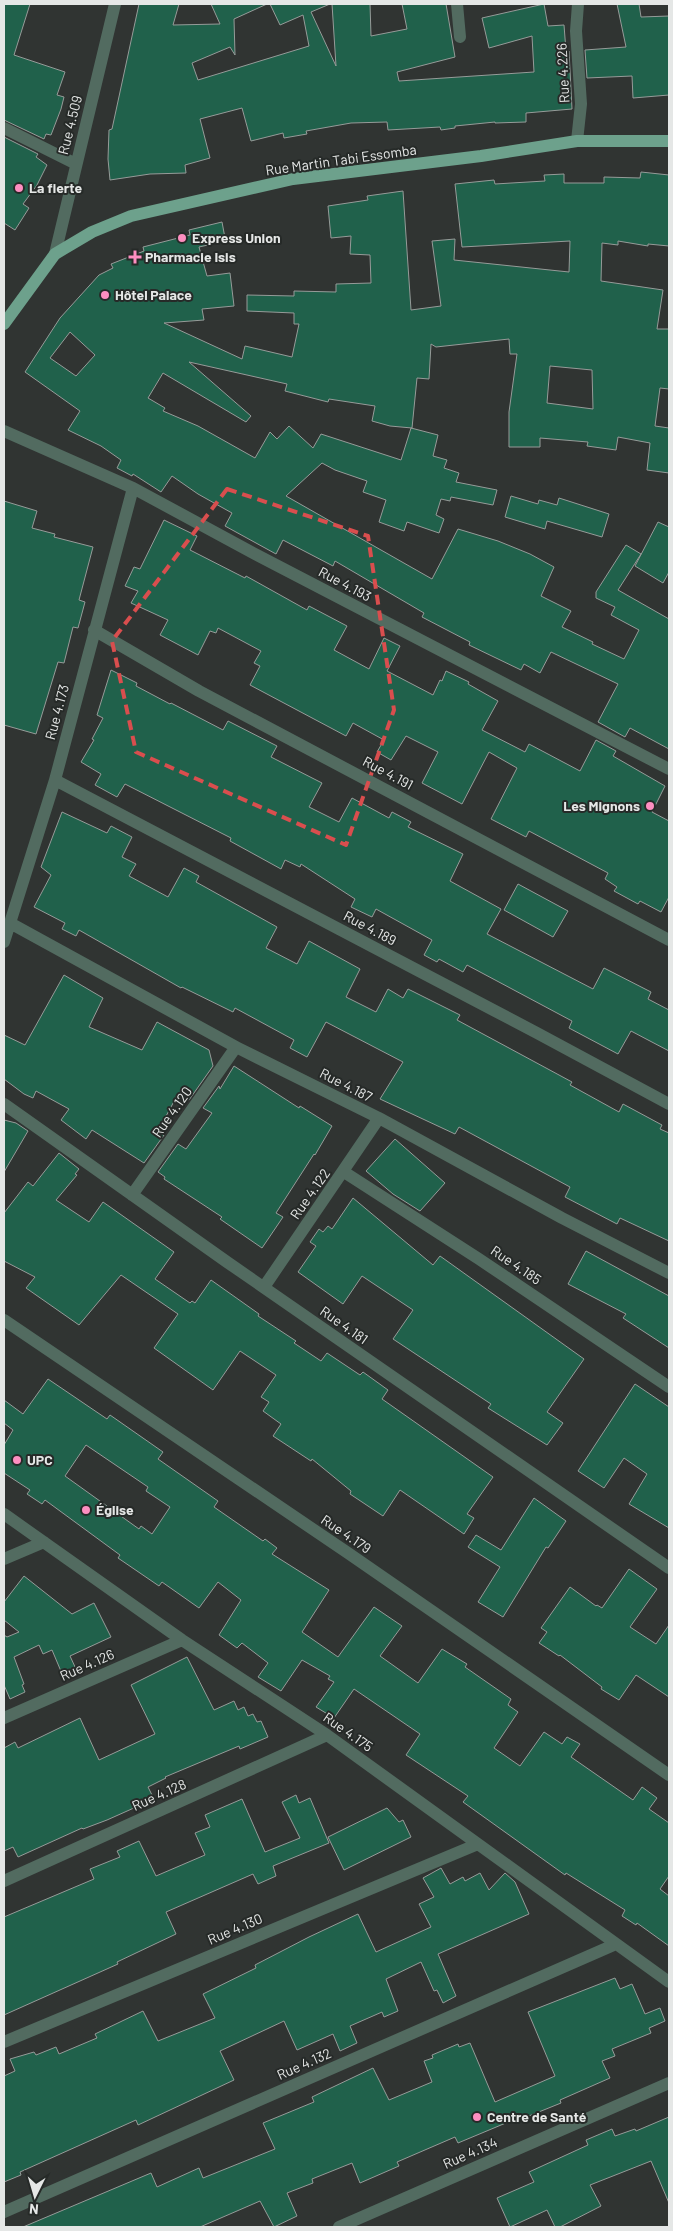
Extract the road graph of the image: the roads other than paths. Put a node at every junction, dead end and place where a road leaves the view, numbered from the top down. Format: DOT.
graph roads {
  1 [pos="115,4"];
  2 [pos="457,4"];
  3 [pos="578,4"];
  4 [pos="460,37"];
  5 [pos="4,128"];
  6 [pos="577,141"];
  7 [pos="669,141"];
  8 [pos="76,164"];
  9 [pos="55,254"];
  10 [pos="4,324"];
  11 [pos="4,430"];
  12 [pos="133,488"];
  13 [pos="94,630"];
  14 [pos="669,770"];
  15 [pos="55,780"];
  16 [pos="10,923"];
  17 [pos="669,940"];
  18 [pos="4,942"];
  19 [pos="236,1047"];
  20 [pos="4,1104"];
  21 [pos="669,1104"];
  22 [pos="379,1118"];
  23 [pos="344,1172"];
  24 [pos="132,1194"];
  25 [pos="669,1273"];
  26 [pos="264,1287"];
  27 [pos="4,1320"];
  28 [pos="669,1387"];
  29 [pos="4,1514"];
  30 [pos="44,1542"];
  31 [pos="4,1559"];
  32 [pos="669,1568"];
  33 [pos="182,1640"];
  34 [pos="4,1718"];
  35 [pos="327,1735"];
  36 [pos="669,1775"];
  37 [pos="478,1844"];
  38 [pos="4,1881"];
  39 [pos="616,1944"];
  40 [pos="669,1982"];
  41 [pos="4,2042"];
  42 [pos="669,2083"];
  43 [pos="4,2212"];
  44 [pos="338,2227"];
  1 -- 8 [label="street, Rue 4.509"];
  2 -- 4 [label="street"];
  3 -- 6 [label="street, Rue 4.226"];
  5 -- 8 [label="street"];
  6 -- 7 [label="main road, Rue Martin Tabi Essomba"];
  6 -- 9 [label="main road, Rue Martin Tabi Essomba"];
  8 -- 9 [label="street, Rue 4.509"];
  9 -- 10 [label="main road, Rue Martin Tabi Essomba"];
  11 -- 12 [label="street, Rue 4.193"];
  12 -- 13 [label="street, Rue 4.173"];
  12 -- 14 [label="street, Rue 4.193"];
  13 -- 15 [label="street, Rue 4.173"];
  13 -- 17 [label="street, Rue 4.191"];
  15 -- 16 [label="street, Rue 4.173"];
  15 -- 21 [label="street, Rue 4.189"];
  16 -- 18 [label="street, Rue 4.173"];
  16 -- 19 [label="street, Rue 4.187"];
  19 -- 22 [label="street, Rue 4.187"];
  19 -- 24 [label="street, Rue 4.120"];
  20 -- 24 [label="street, Rue 4.181"];
  22 -- 23 [label="street, Rue 4.122"];
  22 -- 25 [label="street, Rue 4.187"];
  23 -- 26 [label="street, Rue 4.122"];
  23 -- 28 [label="street, Rue 4.185"];
  24 -- 26 [label="street, Rue 4.181"];
  26 -- 32 [label="street, Rue 4.181"];
  27 -- 36 [label="street, Rue 4.179"];
  29 -- 30 [label="street, Rue 4.175"];
  30 -- 31 [label="street"];
  30 -- 33 [label="street, Rue 4.175"];
  33 -- 34 [label="street, Rue 4.126"];
  33 -- 35 [label="street, Rue 4.175"];
  35 -- 37 [label="street, Rue 4.175"];
  35 -- 38 [label="street, Rue 4.128"];
  37 -- 39 [label="street, Rue 4.175"];
  37 -- 41 [label="street, Rue 4.130"];
  39 -- 40 [label="street, Rue 4.175"];
  39 -- 43 [label="street, Rue 4.132"];
  42 -- 44 [label="street, Rue 4.134"];
}
